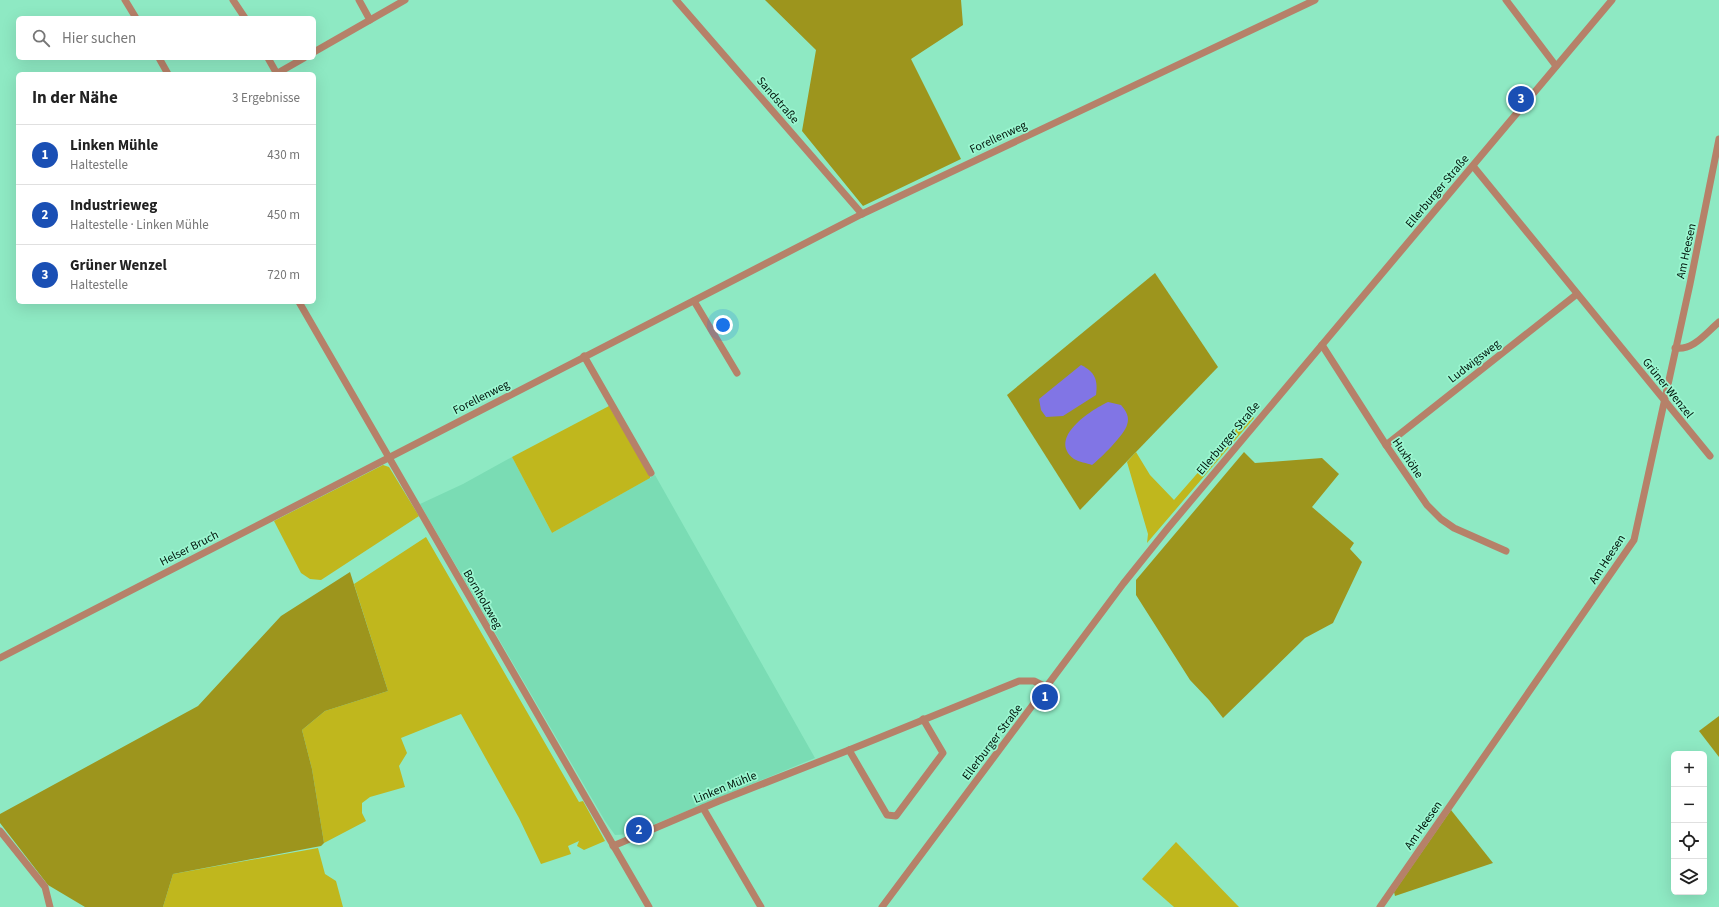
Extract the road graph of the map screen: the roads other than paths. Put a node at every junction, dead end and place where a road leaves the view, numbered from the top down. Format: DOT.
graph roads {
  1 [pos="125,0"];
  2 [pos="233,0"];
  3 [pos="359,0"];
  4 [pos="405,0"];
  5 [pos="676,0"];
  6 [pos="1315,0"];
  7 [pos="1506,0"];
  8 [pos="1612,0"];
  9 [pos="135,16"];
  10 [pos="243,16"];
  11 [pos="370,20"];
  12 [pos="316,51"];
  13 [pos="160,60"];
  14 [pos="269,60"];
  15 [pos="300,60"];
  16 [pos="1556,66"];
  17 [pos="167,72"];
  18 [pos="275,72"];
  19 [pos="280,72"];
  20 [pos="1719,139"];
  21 [pos="1473,166"];
  22 [pos="862,214"];
  23 [pos="1577,294"];
  24 [pos="694,301"];
  25 [pos="299,304"];
  26 [pos="1719,322"];
  27 [pos="1322,345"];
  28 [pos="1676,348"];
  29 [pos="584,356"];
  30 [pos="736,373"];
  31 [pos="1664,400"];
  32 [pos="1386,445"];
  33 [pos="1710,456"];
  34 [pos="388,457"];
  35 [pos="651,473"];
  36 [pos="1506,551"];
  37 [pos="0,658"];
  38 [pos="1046,687"];
  39 [pos="923,719"];
  40 [pos="849,750"];
  41 [pos="703,808"];
  42 [pos="0,831"];
  43 [pos="613,846"];
  44 [pos="50,907"];
  45 [pos="649,907"];
  46 [pos="762,907"];
  47 [pos="882,907"];
  48 [pos="1380,907"];
  1 -- 9 [label="street"];
  2 -- 10 [label="street"];
  3 -- 11 [label="street"];
  4 -- 11 [label="street"];
  5 -- 22 [label="street, Sandstraße"];
  6 -- 22 [label="street, Forellenweg"];
  7 -- 16 [label="street"];
  8 -- 16 [label="street, Ellerburger Straße"];
  11 -- 12 [label="street"];
  13 -- 17 [label="street"];
  14 -- 18 [label="street"];
  15 -- 19 [label="street"];
  16 -- 21 [label="street, Ellerburger Straße"];
  20 -- 28 [label="street, Am Heesen"];
  21 -- 23 [label="street, Grüner Wenzel"];
  21 -- 27 [label="street, Ellerburger Straße"];
  22 -- 24 [label="street, Forellenweg"];
  23 -- 31 [label="street, Grüner Wenzel"];
  23 -- 32 [label="street, Ludwigsweg"];
  24 -- 29 [label="street, Forellenweg"];
  24 -- 30 [label="street"];
  25 -- 34 [label="street, Bornholzweg"];
  26 -- 28 [label="street"];
  27 -- 32 [label="street, Huxhöhe"];
  27 -- 38 [label="street, Ellerburger Straße"];
  28 -- 31 [label="street, Am Heesen"];
  29 -- 34 [label="street, Forellenweg"];
  29 -- 35 [label="street"];
  31 -- 33 [label="street, Grüner Wenzel"];
  31 -- 48 [label="street, Am Heesen"];
  32 -- 36 [label="street, Huxhöhe"];
  34 -- 37 [label="street, Helser Bruch"];
  34 -- 43 [label="street, Bornholzweg"];
  38 -- 39 [label="street, Linken Mühle"];
  38 -- 47 [label="street, Ellerburger Straße"];
  39 -- 40 [label="street, Linken Mühle"];
  39 -- 40 [label="street"];
  40 -- 41 [label="street, Linken Mühle"];
  41 -- 43 [label="street, Linken Mühle"];
  41 -- 46 [label="street"];
  42 -- 44 [label="street"];
  43 -- 45 [label="street, Bornholzweg"];
}
